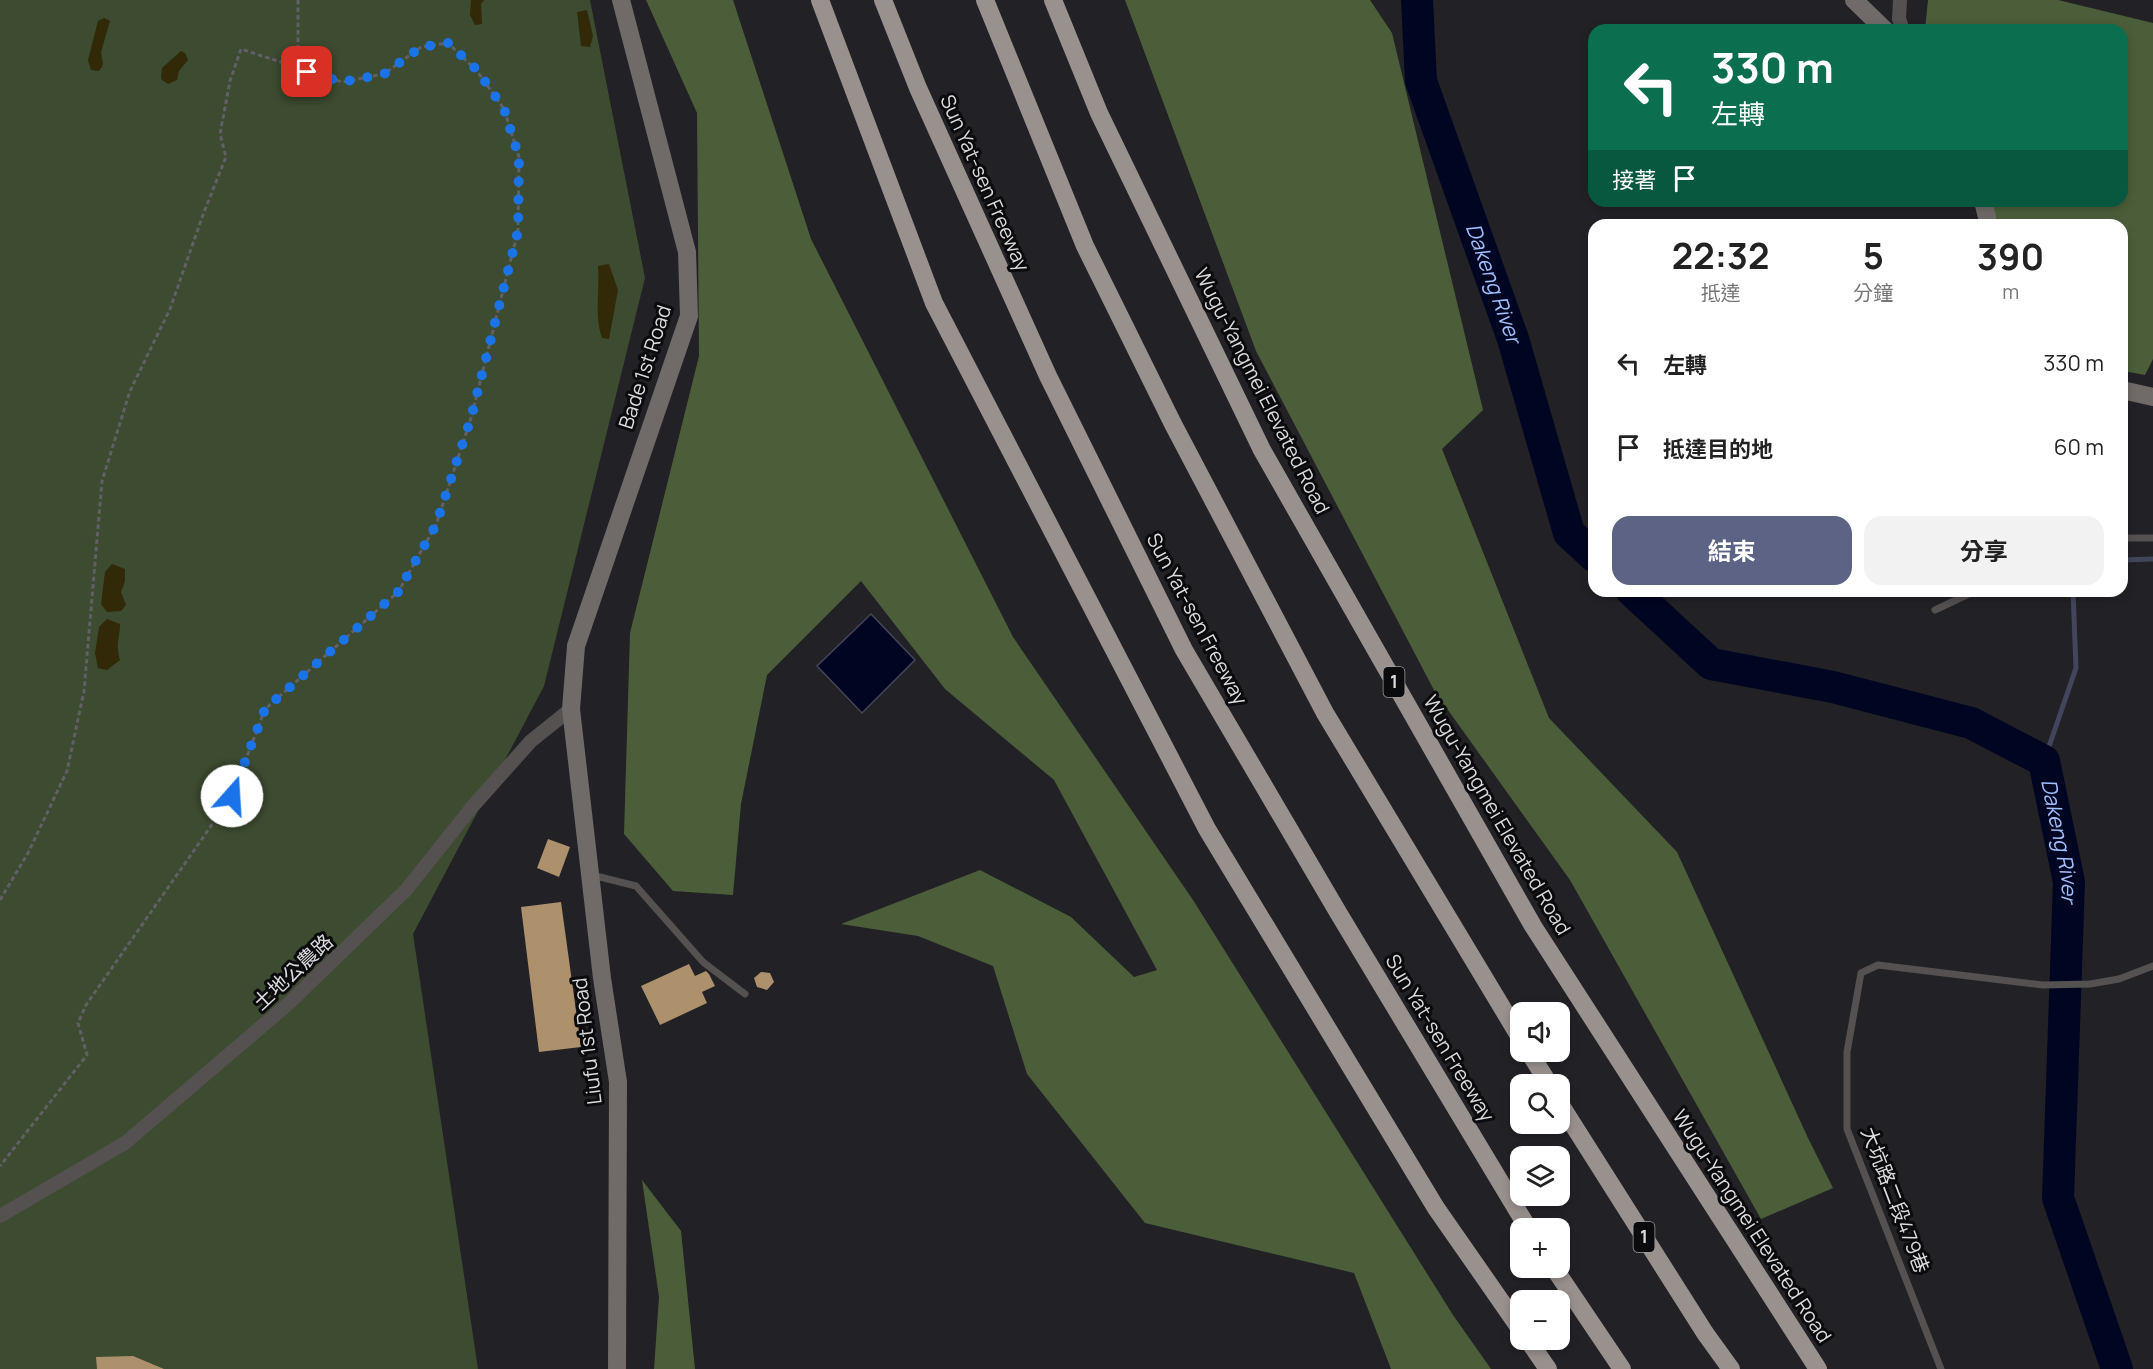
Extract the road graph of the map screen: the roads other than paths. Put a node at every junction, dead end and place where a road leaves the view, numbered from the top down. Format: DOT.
graph roads {
  1 [pos="621,0"];
  2 [pos="820,0"];
  3 [pos="884,0"];
  4 [pos="986,0"];
  5 [pos="1053,0"];
  6 [pos="1854,0"];
  7 [pos="1900,0"];
  8 [pos="1879,24"];
  9 [pos="1901,24"];
  10 [pos="2128,391"];
  11 [pos="2153,397"];
  12 [pos="2128,538"];
  13 [pos="2153,538"];
  14 [pos="1962,597"];
  15 [pos="1935,610"];
  16 [pos="571,710"];
  17 [pos="590,874"];
  18 [pos="2153,966"];
  19 [pos="745,994"];
  20 [pos="1510,1021"];
  21 [pos="1570,1120"];
  22 [pos="0,1216"];
  23 [pos="1522,1218"];
  24 [pos="1561,1278"];
  25 [pos="1510,1314"];
  26 [pos="1535,1350"];
  27 [pos="617,1369"];
  28 [pos="1548,1369"];
  29 [pos="1622,1369"];
  30 [pos="1731,1369"];
  31 [pos="1818,1369"];
  32 [pos="1941,1369"];
  1 -- 16 [label="street, Bade 1st Road"];
  2 -- 25 [label="highway"];
  3 -- 23 [label="highway, Sun Yat-sen Freeway"];
  4 -- 20 [label="highway"];
  5 -- 31 [label="highway, Wugu-Yangmei Elevated Road / 1"];
  6 -- 8 [label="street"];
  7 -- 9 [label="street"];
  10 -- 11 [label="street"];
  12 -- 13 [label="lane"];
  14 -- 15 [label="lane"];
  16 -- 17 [label="street, Liufu 1st Road"];
  16 -- 22 [label="street, 土地公農路"];
  17 -- 19 [label="lane"];
  17 -- 27 [label="street, Liufu 1st Road"];
  18 -- 32 [label="lane, 大坑路二段479巷"];
  21 -- 30 [label="highway, 1"];
  24 -- 29 [label="highway"];
  26 -- 28 [label="highway"];
}
